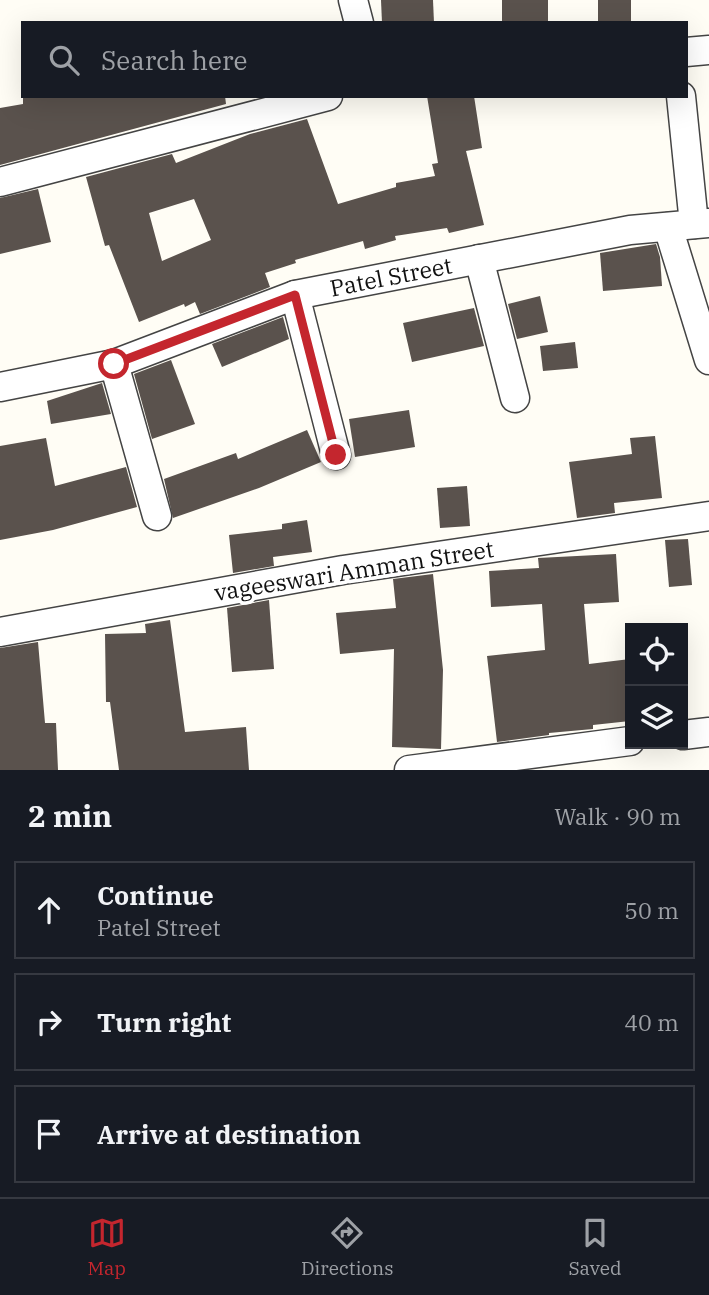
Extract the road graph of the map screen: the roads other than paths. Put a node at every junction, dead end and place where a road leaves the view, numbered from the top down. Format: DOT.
graph roads {
  1 [pos="353,0"];
  2 [pos="358,21"];
  3 [pos="709,50"];
  4 [pos="688,52"];
  5 [pos="320,98"];
  6 [pos="681,98"];
  7 [pos="0,182"];
  8 [pos="690,225"];
  9 [pos="479,260"];
  10 [pos="295,295"];
  11 [pos="709,360"];
  12 [pos="114,364"];
  13 [pos="0,387"];
  14 [pos="515,398"];
  15 [pos="336,455"];
  16 [pos="157,516"];
  17 [pos="709,516"];
  18 [pos="0,632"];
  19 [pos="709,732"];
  20 [pos="688,734"];
  21 [pos="625,742"];
  22 [pos="409,770"];
  1 -- 2 [label="street"];
  3 -- 4 [label="street"];
  5 -- 7 [label="street"];
  6 -- 8 [label="street"];
  8 -- 9 [label="street, Patel Street"];
  8 -- 11 [label="street"];
  9 -- 10 [label="street, Patel Street"];
  9 -- 14 [label="street"];
  10 -- 12 [label="street, Patel Street"];
  10 -- 15 [label="street"];
  12 -- 13 [label="street, Patel Street"];
  12 -- 16 [label="street"];
  17 -- 18 [label="street, vageeswari Amman Street"];
  19 -- 20 [label="street"];
  21 -- 22 [label="street"];
}
